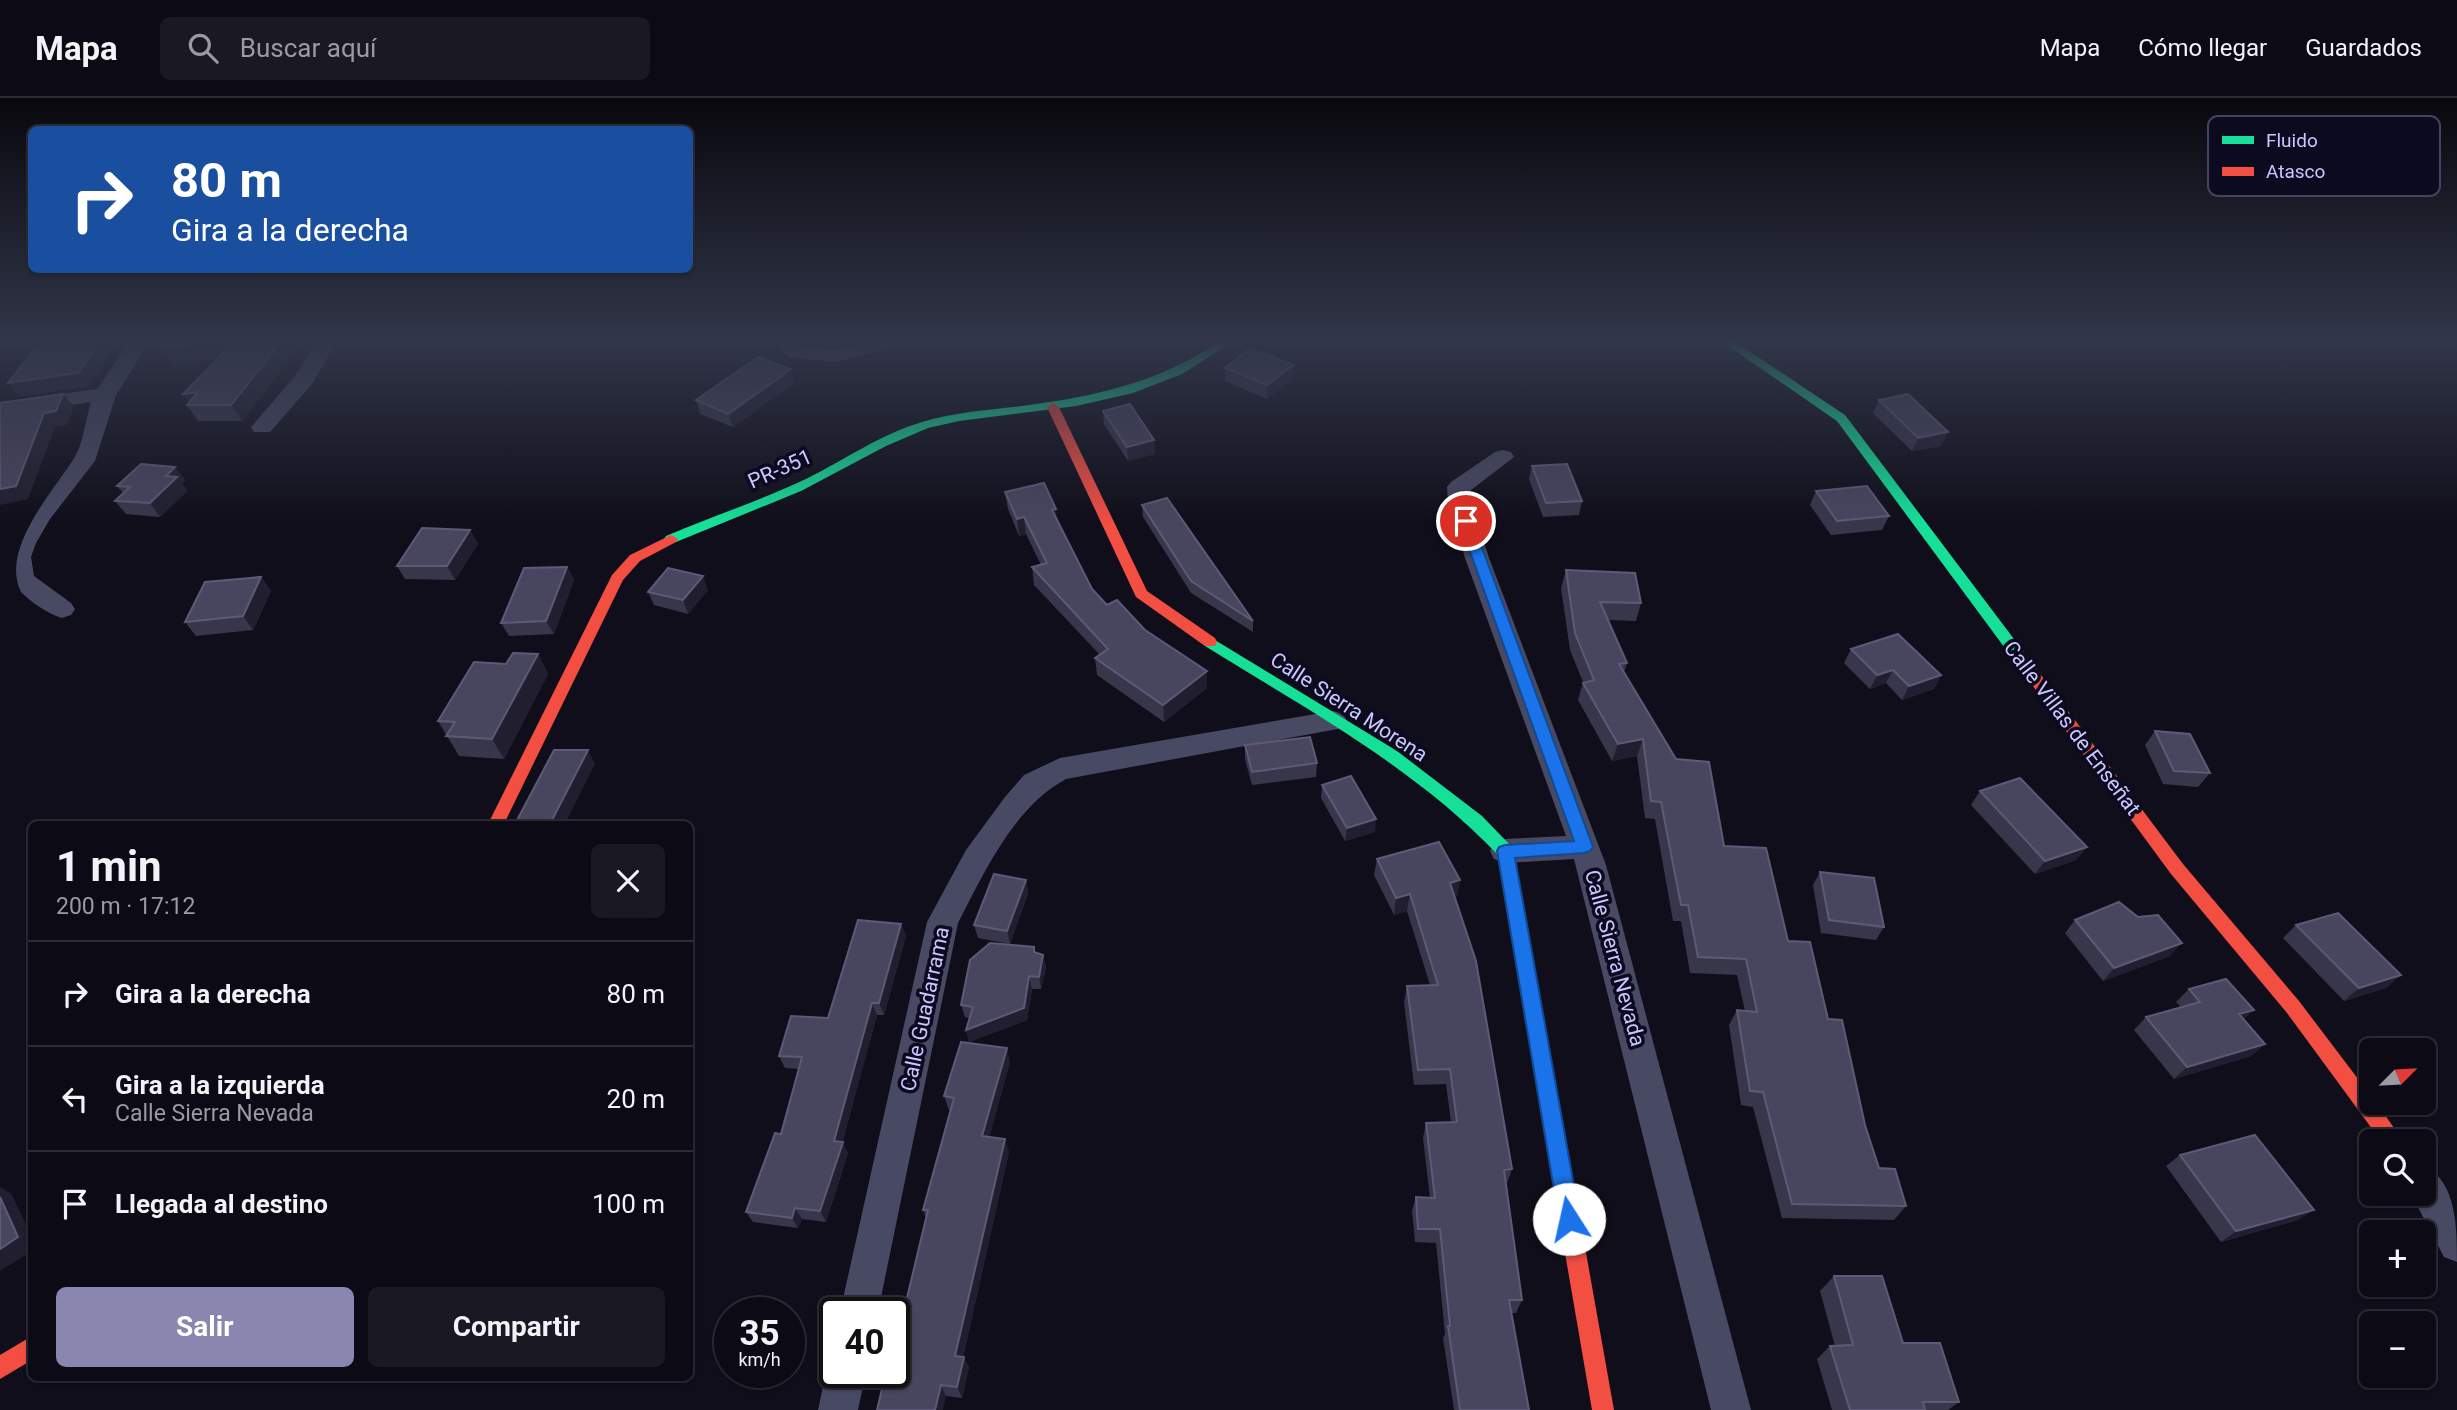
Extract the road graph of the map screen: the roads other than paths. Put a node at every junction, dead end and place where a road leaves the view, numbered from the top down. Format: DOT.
graph roads {
  1 [pos="47,402"];
  2 [pos="103,402"];
  3 [pos="284,402"];
  4 [pos="1081,402"];
  5 [pos="1818,402"];
  6 [pos="1053,407"];
  7 [pos="0,409"];
  8 [pos="262,427"];
  9 [pos="1503,457"];
  10 [pos="62,608"];
  11 [pos="1333,721"];
  12 [pos="497,821"];
  13 [pos="1584,847"];
  14 [pos="1505,851"];
  15 [pos="2384,1129"];
  16 [pos="2436,1205"];
  17 [pos="2457,1244"];
  18 [pos="862,1297"];
  19 [pos="28,1350"];
  20 [pos="0,1368"];
  21 [pos="843,1388"];
  22 [pos="838,1410"];
  23 [pos="1603,1410"];
  24 [pos="1731,1410"];
  1 -- 7 [label="street"];
  2 -- 10 [label="street"];
  3 -- 8 [label="street"];
  4 -- 6 [label="street, PR-351 / PR-351"];
  5 -- 15 [label="street, Calle Villas de Enseñat"];
  6 -- 11 [label="street, Calle Sierra Morena"];
  6 -- 12 [label="street, PR-351 / PR-351"];
  9 -- 13 [label="street, Calle Sierra Nevada"];
  11 -- 14 [label="street, Calle Sierra Morena"];
  11 -- 18 [label="street, Calle Guadarrama"];
  13 -- 14 [label="street"];
  13 -- 24 [label="street, Calle Sierra Nevada"];
  14 -- 23 [label="street"];
  16 -- 17 [label="street"];
  19 -- 20 [label="street"];
  21 -- 22 [label="street"];
}
